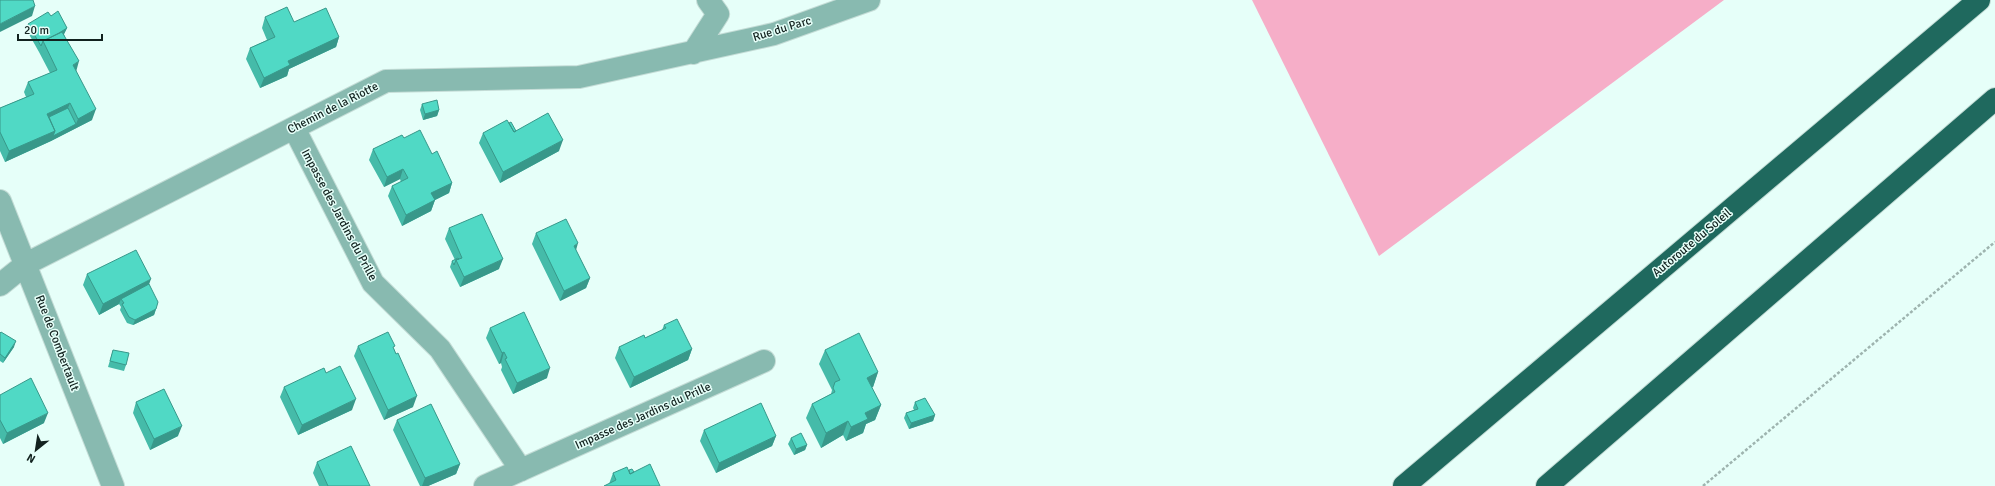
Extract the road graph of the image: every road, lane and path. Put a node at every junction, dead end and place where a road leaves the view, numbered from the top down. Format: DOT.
graph roads {
  1 [pos="708,0"];
  2 [pos="869,0"];
  3 [pos="1979,0"];
  4 [pos="693,53"];
  5 [pos="1995,99"];
  6 [pos="294,128"];
  7 [pos="0,201"];
  8 [pos="1995,242"];
  9 [pos="26,264"];
  10 [pos="0,285"];
  11 [pos="764,361"];
  12 [pos="521,470"];
  13 [pos="113,486"];
  14 [pos="485,486"];
  15 [pos="1404,486"];
  16 [pos="1547,486"];
  17 [pos="1703,486"];
  1 -- 4 [label="street"];
  2 -- 4 [label="street, Rue du Parc"];
  3 -- 15 [label="highway, Autoroute du Soleil"];
  4 -- 6 [label="street, Chemin de la Riotte"];
  5 -- 16 [label="highway"];
  6 -- 9 [label="street, Chemin de la Riotte"];
  6 -- 12 [label="street, Impasse des Jardins du Prille"];
  7 -- 9 [label="street, Rue de Combertault"];
  8 -- 17 [label="path"];
  9 -- 10 [label="street, Chemin de la Riotte"];
  9 -- 13 [label="street, Rue de Combertault"];
  11 -- 12 [label="street, Impasse des Jardins du Prille"];
  12 -- 14 [label="street, Impasse des Jardins du Prille"];
}
